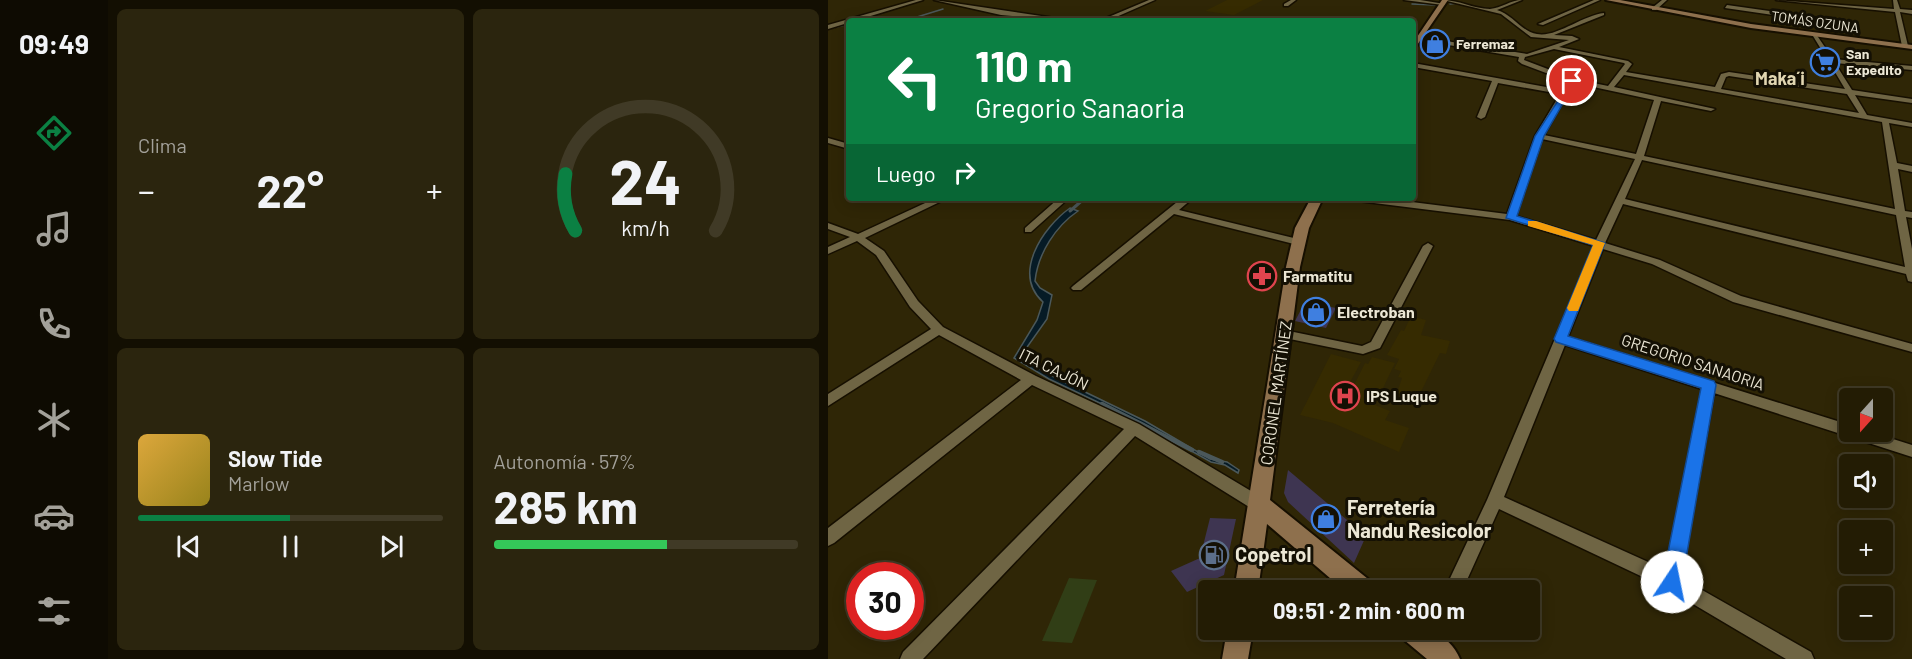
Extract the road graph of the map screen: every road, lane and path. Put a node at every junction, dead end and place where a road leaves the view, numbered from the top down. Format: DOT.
graph roads {
  1 [pos="921,0"];
  2 [pos="936,0"];
  3 [pos="1153,0"];
  4 [pos="1294,0"];
  5 [pos="1406,0"];
  6 [pos="1520,0"];
  7 [pos="1598,0"];
  8 [pos="1609,0"];
  9 [pos="1665,0"];
  10 [pos="1732,0"];
  11 [pos="1778,0"];
  12 [pos="1895,0"];
  13 [pos="1444,2"];
  14 [pos="1286,5"];
  15 [pos="1727,7"];
  16 [pos="1654,9"];
  17 [pos="1492,10"];
  18 [pos="1898,12"];
  19 [pos="1912,12"];
  20 [pos="1602,14"];
  21 [pos="859,18"];
  22 [pos="1045,18"];
  23 [pos="1109,18"];
  24 [pos="1716,21"];
  25 [pos="846,22"];
  26 [pos="1841,23"];
  27 [pos="1541,24"];
  28 [pos="828,27"];
  29 [pos="1900,27"];
  30 [pos="1912,28"];
  31 [pos="1816,36"];
  32 [pos="1546,37"];
  33 [pos="1421,39"];
  34 [pos="1416,45"];
  35 [pos="1909,46"];
  36 [pos="1555,48"];
  37 [pos="1522,56"];
  38 [pos="1828,60"];
  39 [pos="1416,66"];
  40 [pos="1912,68"];
  41 [pos="1623,73"];
  42 [pos="1496,80"];
  43 [pos="1572,81"];
  44 [pos="1610,88"];
  45 [pos="1713,89"];
  46 [pos="1852,92"];
  47 [pos="1564,93"];
  48 [pos="1659,98"];
  49 [pos="1912,101"];
  50 [pos="1699,106"];
  51 [pos="1710,109"];
  52 [pos="1481,117"];
  53 [pos="1865,117"];
  54 [pos="1885,120"];
  55 [pos="1912,125"];
  56 [pos="1539,136"];
  57 [pos="828,140"];
  58 [pos="846,146"];
  59 [pos="1639,158"];
  60 [pos="1892,165"];
  61 [pos="1912,169"];
  62 [pos="1619,200"];
  63 [pos="936,201"];
  64 [pos="1061,201"];
  65 [pos="1184,201"];
  66 [pos="1316,201"];
  67 [pos="1381,201"];
  68 [pos="1172,211"];
  69 [pos="1900,212"];
  70 [pos="1912,215"];
  71 [pos="1511,218"];
  72 [pos="828,226"];
  73 [pos="1028,231"];
  74 [pos="858,237"];
  75 [pos="1298,242"];
  76 [pos="1600,243"];
  77 [pos="1428,246"];
  78 [pos="828,251"];
  79 [pos="1912,274"];
  80 [pos="1077,288"];
  81 [pos="939,330"];
  82 [pos="1284,334"];
  83 [pos="1561,339"];
  84 [pos="1912,348"];
  85 [pos="1031,379"];
  86 [pos="1709,385"];
  87 [pos="828,401"];
  88 [pos="1839,427"];
  89 [pos="1134,428"];
  90 [pos="1885,442"];
  91 [pos="1912,451"];
  92 [pos="1495,500"];
  93 [pos="1260,502"];
  94 [pos="828,538"];
  95 [pos="1248,580"];
  96 [pos="1351,580"];
  97 [pos="1459,580"];
  98 [pos="1672,582"];
  99 [pos="1238,640"];
  100 [pos="910,659"];
  101 [pos="1235,659"];
  102 [pos="1804,659"];
  1 -- 21 [label="street"];
  2 -- 22 [label="street"];
  3 -- 23 [label="street"];
  4 -- 14 [label="street"];
  5 -- 13 [label="street"];
  6 -- 17 [label="street"];
  7 -- 27 [label="street"];
  8 -- 16 [label="main road, TOMÁS OZUNA"];
  9 -- 16 [label="street"];
  10 -- 15 [label="street"];
  11 -- 18 [label="street"];
  12 -- 18 [label="street"];
  13 -- 17 [label="street"];
  13 -- 33 [label="main road"];
  15 -- 24 [label="street"];
  15 -- 26 [label="street"];
  16 -- 24 [label="main road, TOMÁS OZUNA"];
  17 -- 32 [label="street"];
  18 -- 19 [label="street"];
  18 -- 29 [label="street"];
  20 -- 32 [label="street"];
  24 -- 31 [label="main road, TOMÁS OZUNA"];
  25 -- 28 [label="street"];
  29 -- 30 [label="street"];
  29 -- 35 [label="street"];
  31 -- 35 [label="main road, TOMÁS OZUNA"];
  31 -- 38 [label="street"];
  32 -- 36 [label="street"];
  33 -- 34 [label="main road"];
  33 -- 37 [label="street"];
  36 -- 37 [label="street"];
  36 -- 41 [label="street"];
  37 -- 43 [label="street"];
  38 -- 40 [label="street"];
  38 -- 46 [label="street"];
  39 -- 42 [label="street"];
  41 -- 44 [label="street"];
  41 -- 45 [label="street"];
  42 -- 47 [label="street"];
  42 -- 52 [label="street"];
  43 -- 44 [label="street"];
  43 -- 47 [label="street"];
  44 -- 48 [label="street"];
  45 -- 46 [label="street"];
  45 -- 50 [label="street"];
  45 -- 53 [label="street"];
  46 -- 49 [label="street"];
  46 -- 53 [label="street"];
  47 -- 56 [label="street"];
  48 -- 50 [label="street"];
  48 -- 59 [label="street"];
  50 -- 51 [label="street"];
  53 -- 54 [label="street"];
  54 -- 55 [label="street"];
  54 -- 60 [label="street"];
  56 -- 59 [label="street"];
  56 -- 71 [label="street"];
  57 -- 58 [label="street"];
  59 -- 62 [label="street"];
  59 -- 69 [label="street"];
  60 -- 61 [label="street"];
  60 -- 69 [label="street"];
  62 -- 76 [label="street"];
  62 -- 79 [label="street"];
  63 -- 74 [label="street"];
  64 -- 73 [label="street"];
  65 -- 68 [label="street"];
  66 -- 75 [label="main road, CORONEL MARTÍNEZ"];
  67 -- 71 [label="street"];
  68 -- 75 [label="street"];
  68 -- 80 [label="street"];
  69 -- 70 [label="street"];
  69 -- 79 [label="street"];
  71 -- 76 [label="street"];
  72 -- 74 [label="street, ITA CAJÓN"];
  74 -- 78 [label="street"];
  74 -- 81 [label="street, ITA CAJÓN"];
  75 -- 82 [label="main road, CORONEL MARTÍNEZ"];
  76 -- 83 [label="street"];
  76 -- 84 [label="street"];
  77 -- 82 [label="street"];
  81 -- 85 [label="street, ITA CAJÓN"];
  81 -- 87 [label="street"];
  82 -- 93 [label="main road, CORONEL MARTÍNEZ"];
  83 -- 86 [label="street, GREGORIO SANAORIA"];
  83 -- 92 [label="street"];
  85 -- 89 [label="street, ITA CAJÓN"];
  85 -- 94 [label="street"];
  86 -- 88 [label="street, GREGORIO SANAORIA"];
  86 -- 98 [label="street"];
  89 -- 93 [label="street, ITA CAJÓN"];
  89 -- 100 [label="street"];
  90 -- 91 [label="street, GREGORIO SANAORIA"];
  92 -- 97 [label="street"];
  92 -- 98 [label="street"];
  93 -- 95 [label="main road, CORONEL MARTÍNEZ"];
  93 -- 96 [label="main road"];
  98 -- 102 [label="street"];
  99 -- 101 [label="main road"];
}
